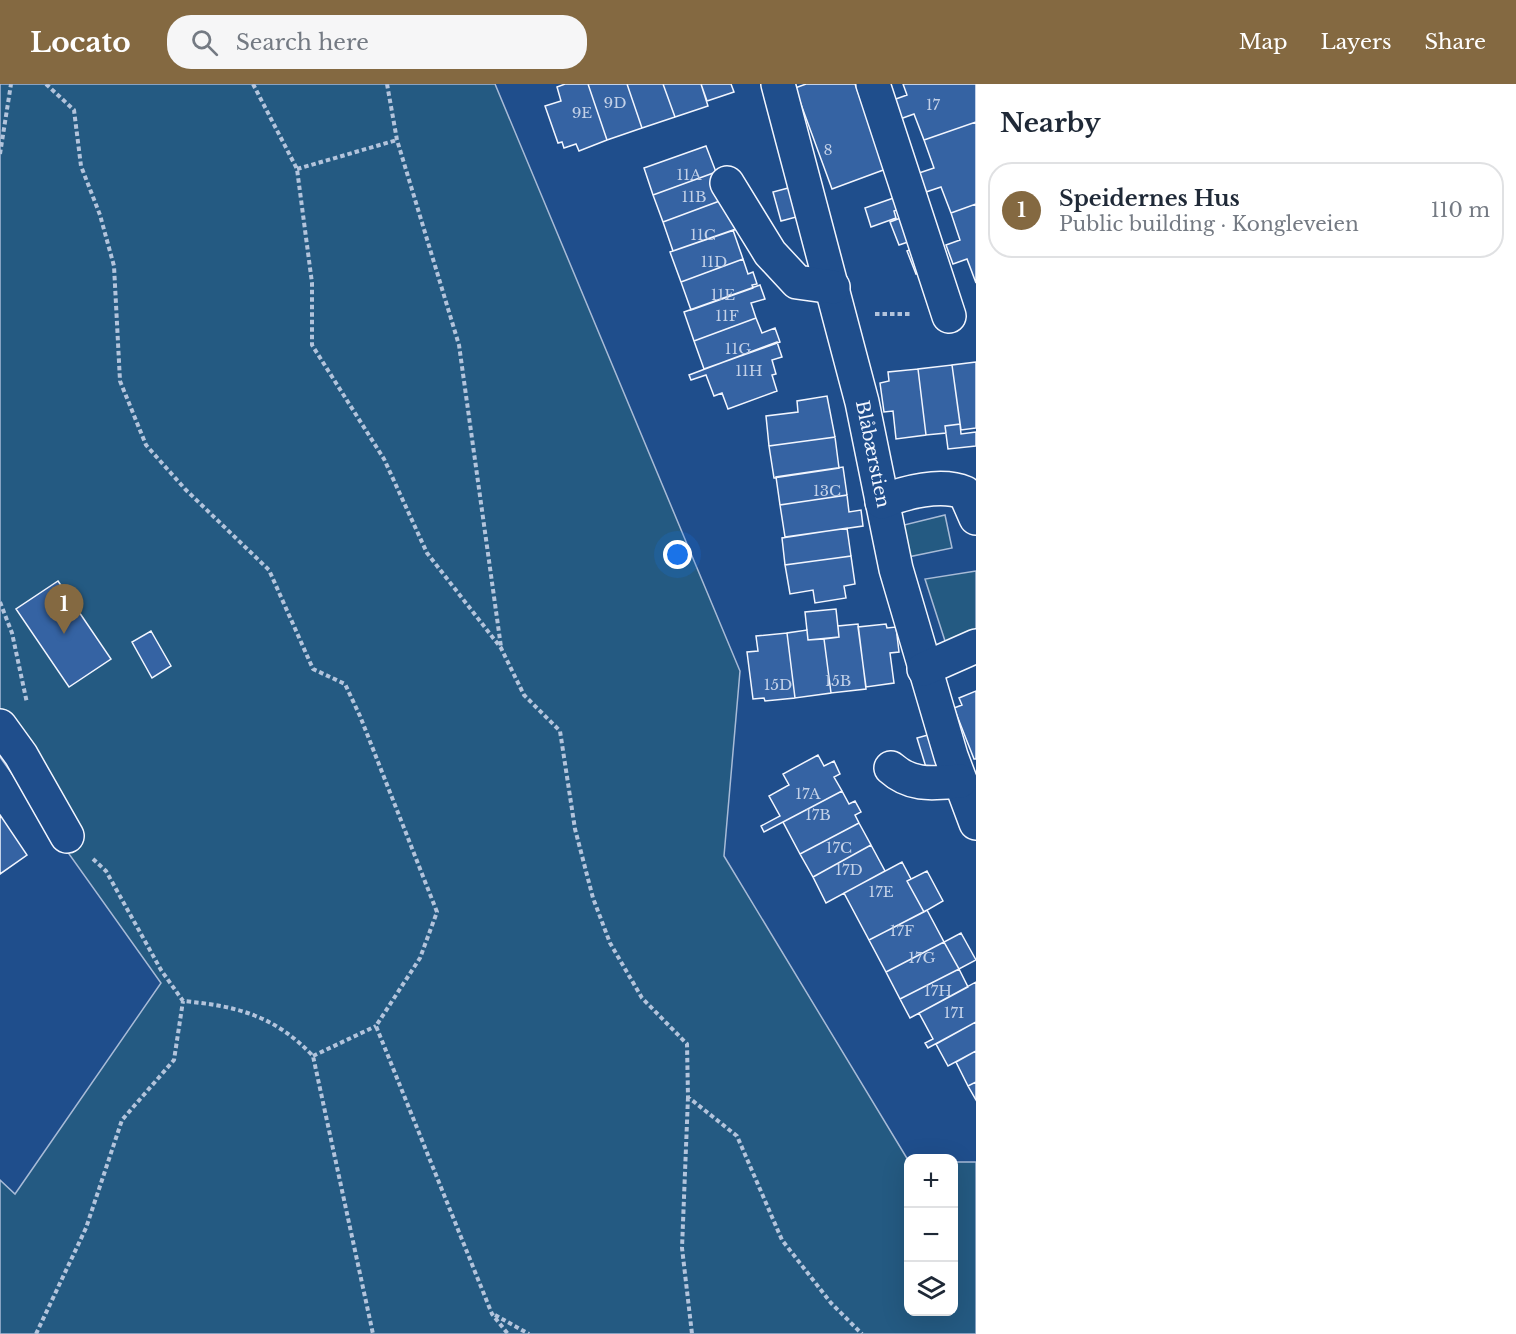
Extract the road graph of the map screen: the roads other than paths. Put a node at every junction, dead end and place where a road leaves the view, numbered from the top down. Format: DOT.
graph roads {
  1 [pos="778,84"];
  2 [pos="873,84"];
  3 [pos="727,183"];
  4 [pos="833,286"];
  5 [pos="949,316"];
  6 [pos="882,502"];
  7 [pos="976,518"];
  8 [pos="976,646"];
  9 [pos="924,669"];
  10 [pos="0,726"];
  11 [pos="891,768"];
  12 [pos="960,780"];
  13 [pos="976,823"];
  14 [pos="67,836"];
  1 -- 4 [label="street, Blåbærstien"];
  2 -- 5 [label="street"];
  3 -- 4 [label="street"];
  4 -- 6 [label="street, Blåbærstien"];
  6 -- 7 [label="street"];
  6 -- 9 [label="street, Blåbærstien"];
  8 -- 9 [label="street"];
  9 -- 12 [label="street, Blåbærstien"];
  10 -- 14 [label="street"];
  11 -- 12 [label="street"];
  12 -- 13 [label="street, Blåbærstien"];
}
